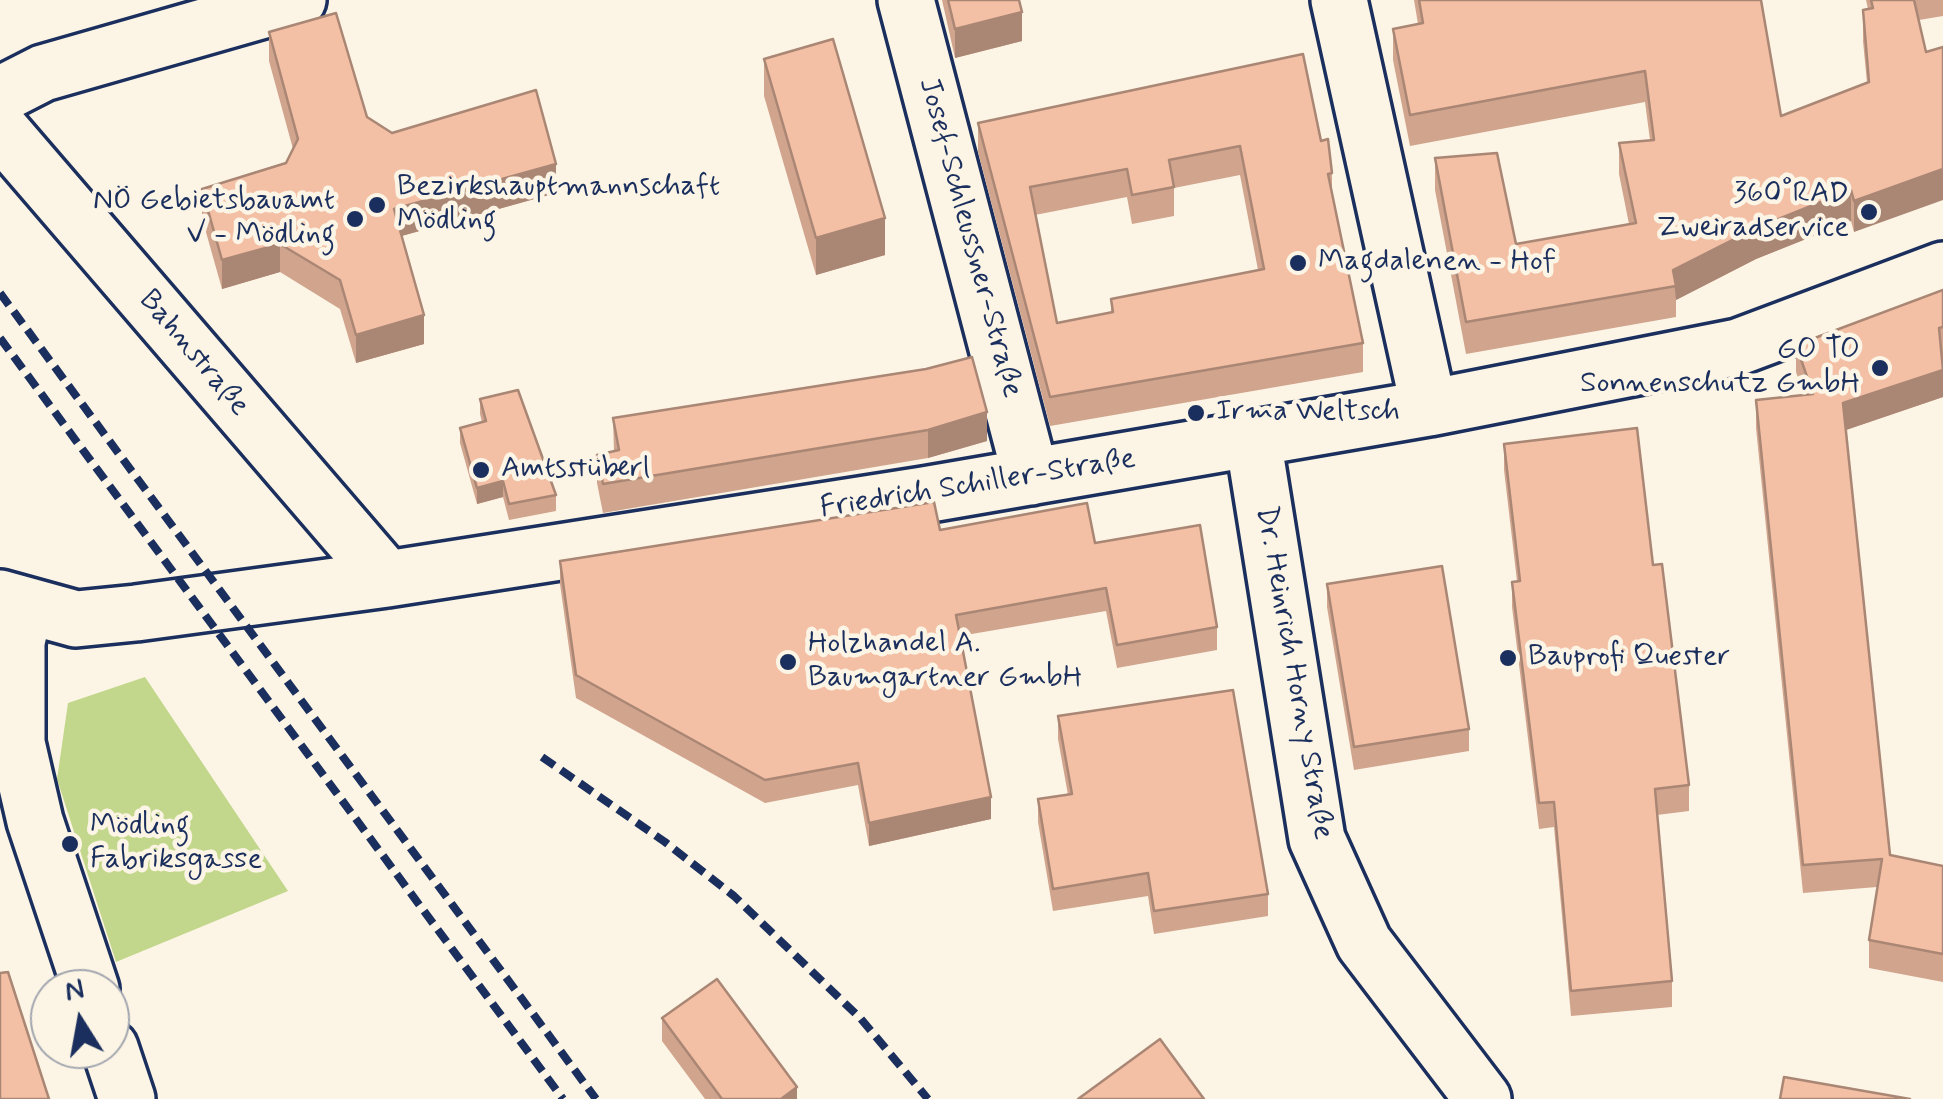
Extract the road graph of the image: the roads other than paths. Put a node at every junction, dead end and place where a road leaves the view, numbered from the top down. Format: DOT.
graph roads {
  1 [pos="298,0"];
  2 [pos="906,0"];
  3 [pos="1339,0"];
  4 [pos="0,95"];
  5 [pos="0,128"];
  6 [pos="1943,270"];
  7 [pos="1430,408"];
  8 [pos="1254,439"];
  9 [pos="1032,477"];
  10 [pos="387,579"];
  11 [pos="13,602"];
  12 [pos="83,969"];
  13 [pos="117,1069"];
  14 [pos="127,1099"];
  15 [pos="1483,1099"];
  1 -- 4 [label="street"];
  2 -- 9 [label="street, Josef-Schleussner-Straße"];
  3 -- 7 [label="street"];
  5 -- 10 [label="street, Bahnstraße"];
  6 -- 7 [label="street, Friedrich Schiller-Straße"];
  7 -- 8 [label="street, Friedrich Schiller-Straße"];
  8 -- 9 [label="street, Friedrich Schiller-Straße"];
  8 -- 15 [label="street, Dr. Heinrich Horny Straße"];
  9 -- 10 [label="street, Friedrich Schiller-Straße"];
  10 -- 11 [label="street, Friedrich Schiller-Straße"];
  11 -- 12 [label="street"];
  13 -- 14 [label="street"];
}
